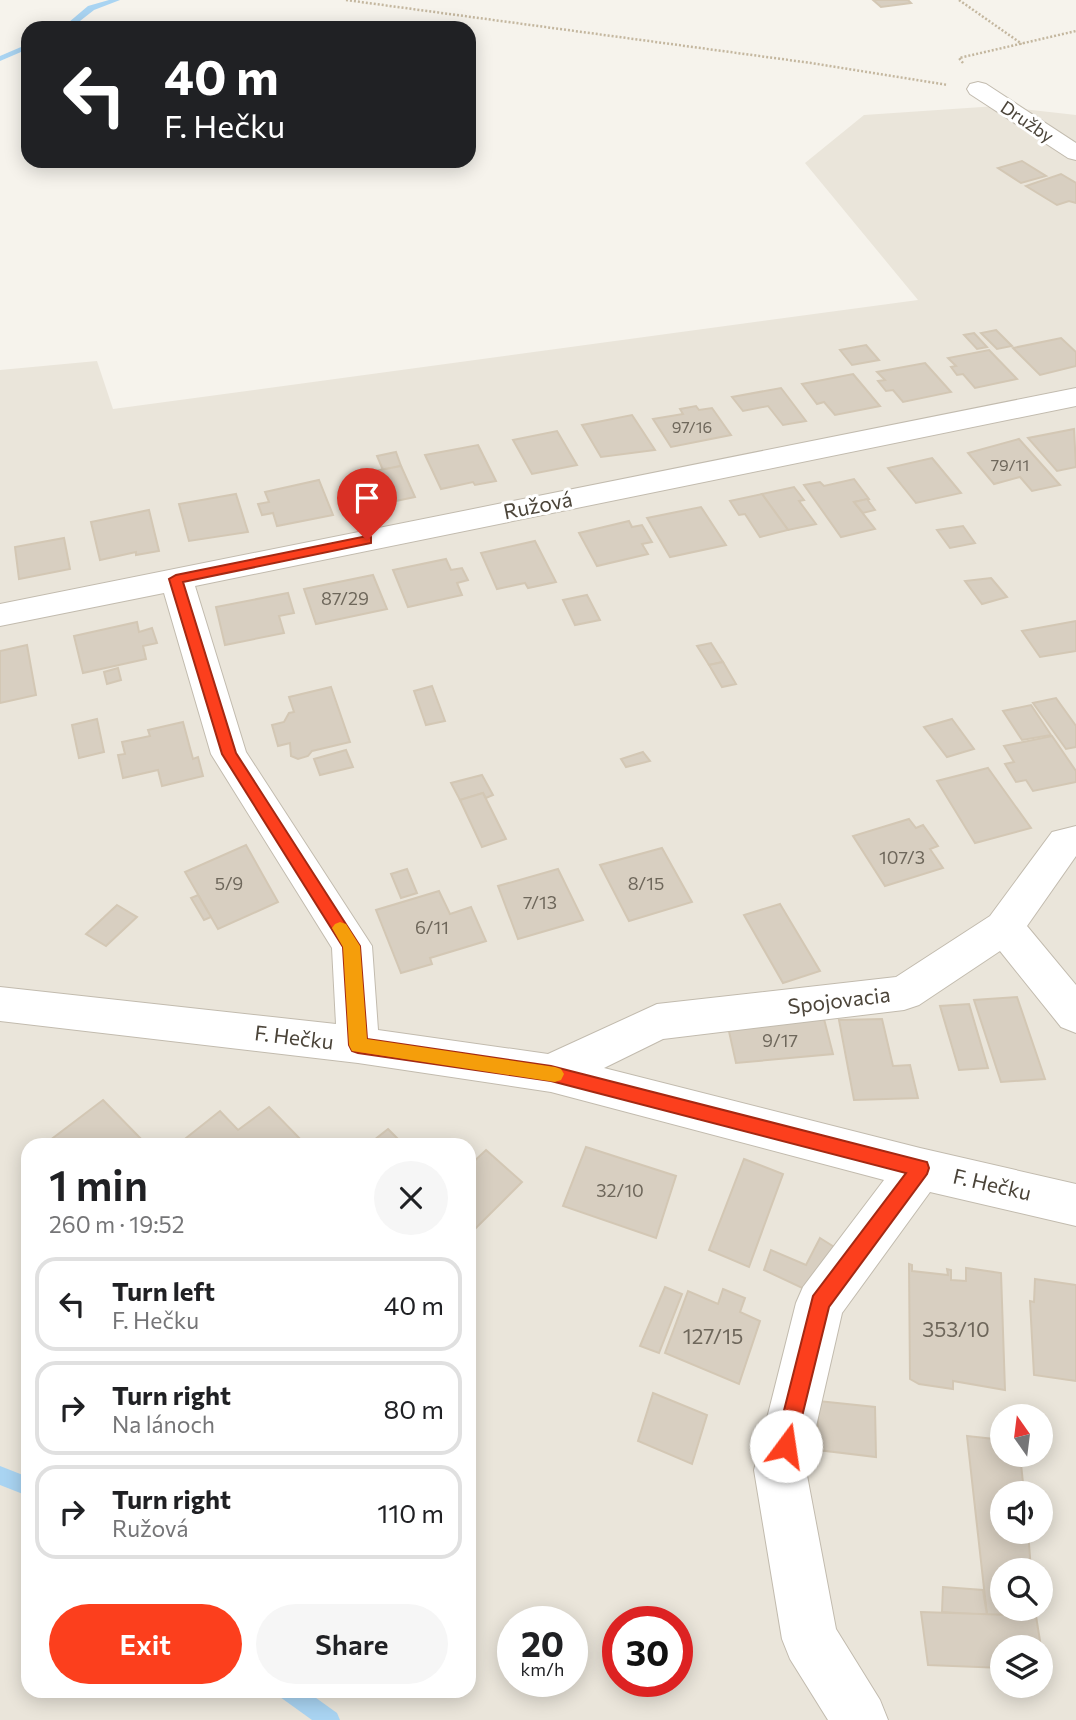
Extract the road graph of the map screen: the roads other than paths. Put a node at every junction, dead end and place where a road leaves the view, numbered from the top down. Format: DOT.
graph roads {
  1 [pos="978,89"];
  2 [pos="1076,153"];
  3 [pos="1076,397"];
  4 [pos="176,579"];
  5 [pos="0,615"];
  6 [pos="1076,841"];
  7 [pos="1004,927"];
  8 [pos="0,1004"];
  9 [pos="1076,1015"];
  10 [pos="358,1045"];
  11 [pos="551,1073"];
  12 [pos="920,1168"];
  13 [pos="1076,1205"];
  14 [pos="860,1720"];
  1 -- 2 [label="street, Družby"];
  3 -- 4 [label="street, Ružová"];
  4 -- 5 [label="street, Ružová"];
  4 -- 10 [label="street"];
  6 -- 7 [label="street, Spojovacia"];
  7 -- 9 [label="street"];
  7 -- 11 [label="street, Spojovacia"];
  8 -- 10 [label="street, F. Hečku"];
  10 -- 11 [label="street, F. Hečku"];
  11 -- 12 [label="street, F. Hečku"];
  12 -- 13 [label="street, F. Hečku"];
  12 -- 14 [label="street"];
}
